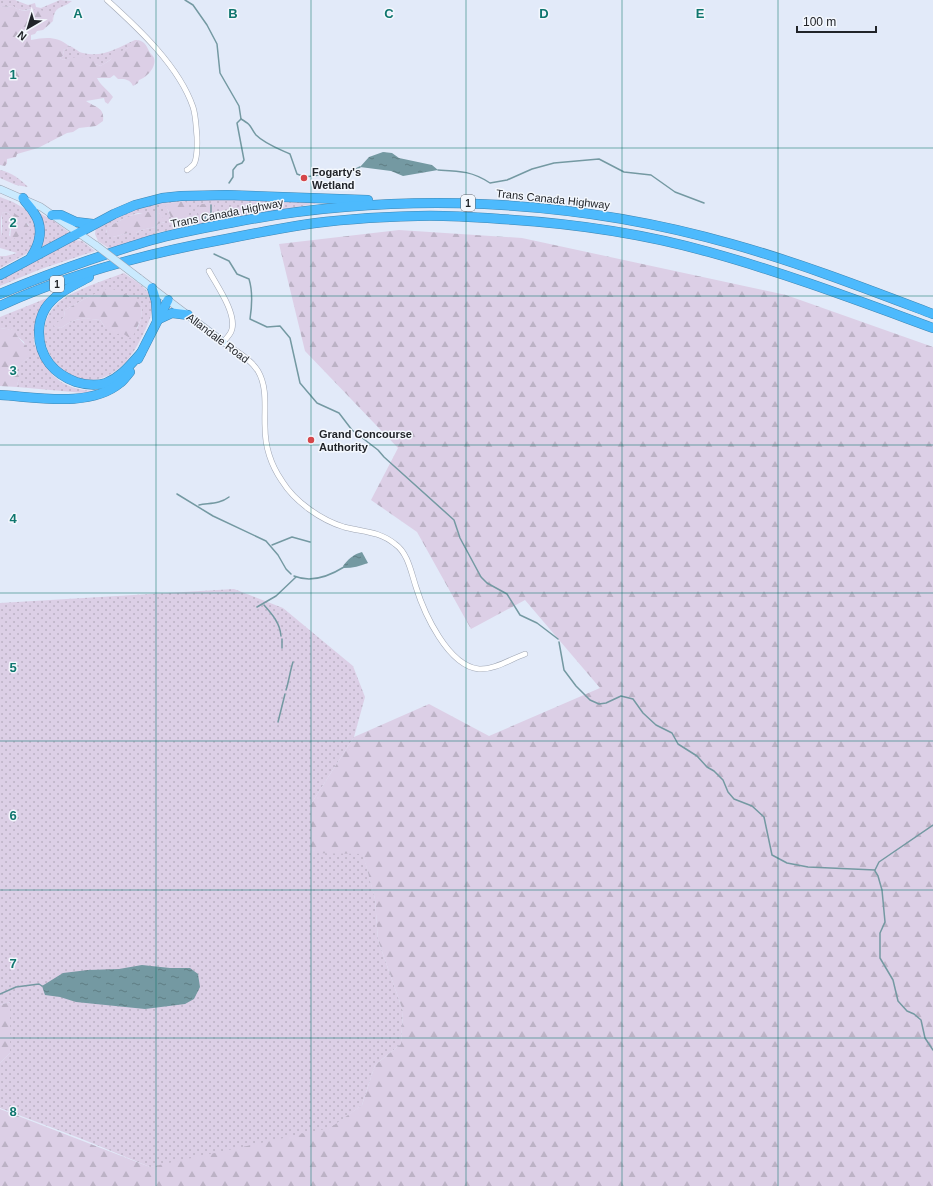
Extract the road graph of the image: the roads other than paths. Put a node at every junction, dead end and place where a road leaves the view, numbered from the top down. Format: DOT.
graph roads {
  1 [pos="107,0"];
  2 [pos="187,170"];
  3 [pos="0,189"];
  4 [pos="23,198"];
  5 [pos="437,203"];
  6 [pos="52,215"];
  7 [pos="93,224"];
  8 [pos="79,233"];
  9 [pos="31,257"];
  10 [pos="116,264"];
  11 [pos="209,271"];
  12 [pos="0,275"];
  13 [pos="152,288"];
  14 [pos="0,294"];
  15 [pos="168,300"];
  16 [pos="0,306"];
  17 [pos="933,314"];
  18 [pos="188,315"];
  19 [pos="157,320"];
  20 [pos="933,328"];
  21 [pos="223,342"];
  22 [pos="140,353"];
  23 [pos="0,395"];
  24 [pos="525,654"];
  1 -- 2 [label="street"];
  3 -- 4 [label="main road, Allandale Road"];
  4 -- 6 [label="main road, Allandale Road"];
  4 -- 9 [label="highway"];
  5 -- 7 [label="highway"];
  5 -- 14 [label="highway, Trans Canada Highway / 1"];
  5 -- 17 [label="highway, Trans Canada Highway / 1"];
  6 -- 7 [label="highway"];
  6 -- 8 [label="main road, Allandale Road"];
  7 -- 8 [label="highway"];
  8 -- 9 [label="highway"];
  8 -- 13 [label="main road, Allandale Road, bridge"];
  9 -- 12 [label="highway"];
  10 -- 16 [label="highway, 1"];
  10 -- 20 [label="highway, 1"];
  10 -- 22 [label="highway"];
  11 -- 21 [label="street"];
  13 -- 15 [label="main road, Allandale Road"];
  13 -- 19 [label="highway"];
  15 -- 18 [label="main road, Allandale Road"];
  15 -- 19 [label="highway"];
  18 -- 19 [label="highway"];
  18 -- 21 [label="main road, Allandale Road"];
  19 -- 22 [label="highway"];
  21 -- 24 [label="street, Allandale Road"];
  22 -- 23 [label="highway"];
}
